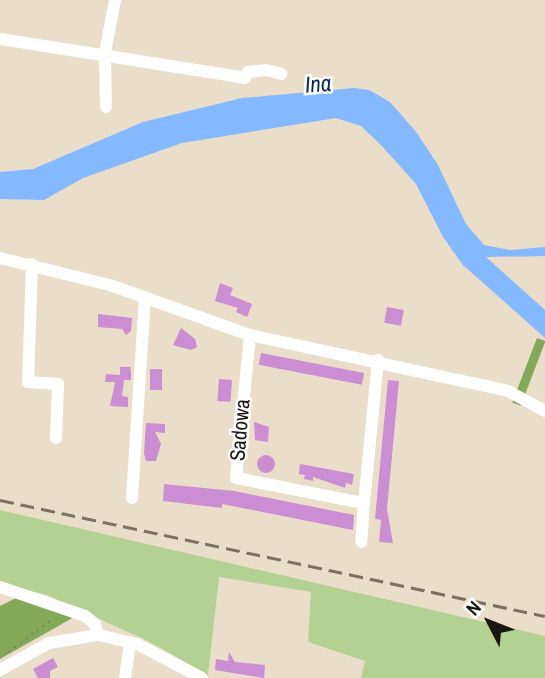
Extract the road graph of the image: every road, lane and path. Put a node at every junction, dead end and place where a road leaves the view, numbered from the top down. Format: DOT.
graph roads {
  1 [pos="115,0"];
  2 [pos="0,39"];
  3 [pos="105,53"];
  4 [pos="282,74"];
  5 [pos="106,107"];
  6 [pos="0,258"];
  7 [pos="32,264"];
  8 [pos="145,297"];
  9 [pos="250,335"];
  10 [pos="378,360"];
  11 [pos="545,411"];
  12 [pos="56,438"];
  13 [pos="132,498"];
  14 [pos="365,503"];
  15 [pos="361,542"];
  16 [pos="0,587"];
  17 [pos="61,608"];
  18 [pos="98,635"];
  19 [pos="130,642"];
  20 [pos="2,668"];
  21 [pos="125,678"];
  22 [pos="202,678"];
  1 -- 3 [label="street"];
  2 -- 3 [label="street"];
  3 -- 4 [label="street"];
  3 -- 5 [label="street"];
  6 -- 7 [label="street"];
  7 -- 8 [label="street"];
  7 -- 12 [label="street"];
  8 -- 9 [label="street"];
  8 -- 13 [label="street"];
  9 -- 10 [label="street"];
  9 -- 14 [label="street, Sadowa"];
  10 -- 11 [label="street"];
  10 -- 14 [label="street"];
  14 -- 15 [label="street"];
  16 -- 17 [label="street"];
  17 -- 18 [label="street"];
  17 -- 20 [label="path"];
  18 -- 19 [label="street"];
  18 -- 20 [label="street"];
  19 -- 21 [label="street"];
  19 -- 22 [label="street"];
}
